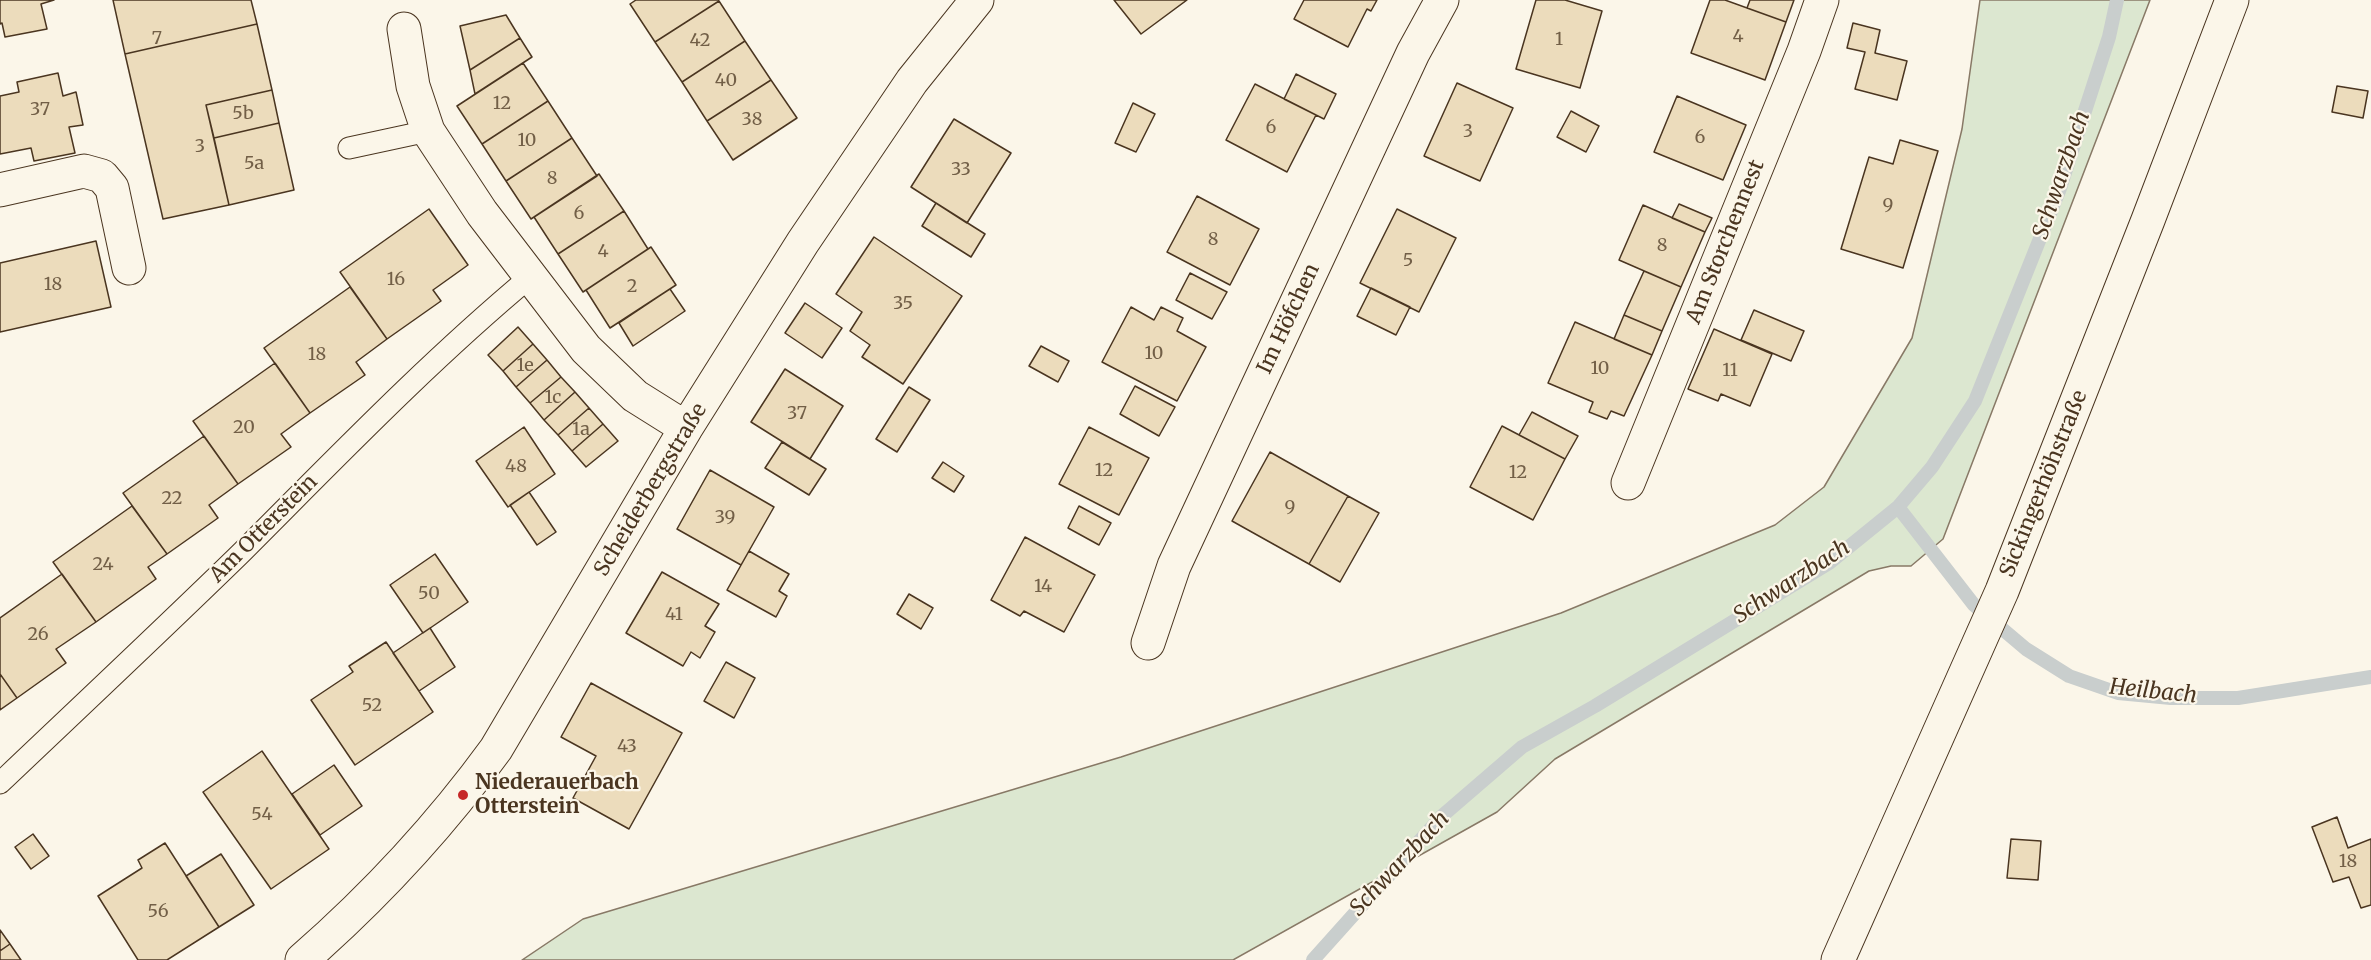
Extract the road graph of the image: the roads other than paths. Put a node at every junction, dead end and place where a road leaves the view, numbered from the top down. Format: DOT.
graph roads {
  1 [pos="977,0"];
  2 [pos="1442,0"];
  3 [pos="1822,0"];
  4 [pos="2232,0"];
  5 [pos="404,29"];
  6 [pos="428,131"];
  7 [pos="349,148"];
  8 [pos="0,190"];
  9 [pos="129,268"];
  10 [pos="530,277"];
  11 [pos="686,428"];
  12 [pos="1628,483"];
  13 [pos="1148,643"];
  14 [pos="0,783"];
  15 [pos="302,960"];
  16 [pos="1838,960"];
  1 -- 11 [label="street, Scheiderbergstraße"];
  2 -- 13 [label="street, Im Höfchen"];
  3 -- 12 [label="street, Am Storchennest"];
  4 -- 16 [label="street, Sickingerhöhstraße"];
  5 -- 6 [label="street"];
  6 -- 7 [label="lane"];
  6 -- 10 [label="street"];
  8 -- 9 [label="street"];
  10 -- 11 [label="street"];
  10 -- 14 [label="lane, Am Otterstein"];
  11 -- 15 [label="street, Scheiderbergstraße"];
}
